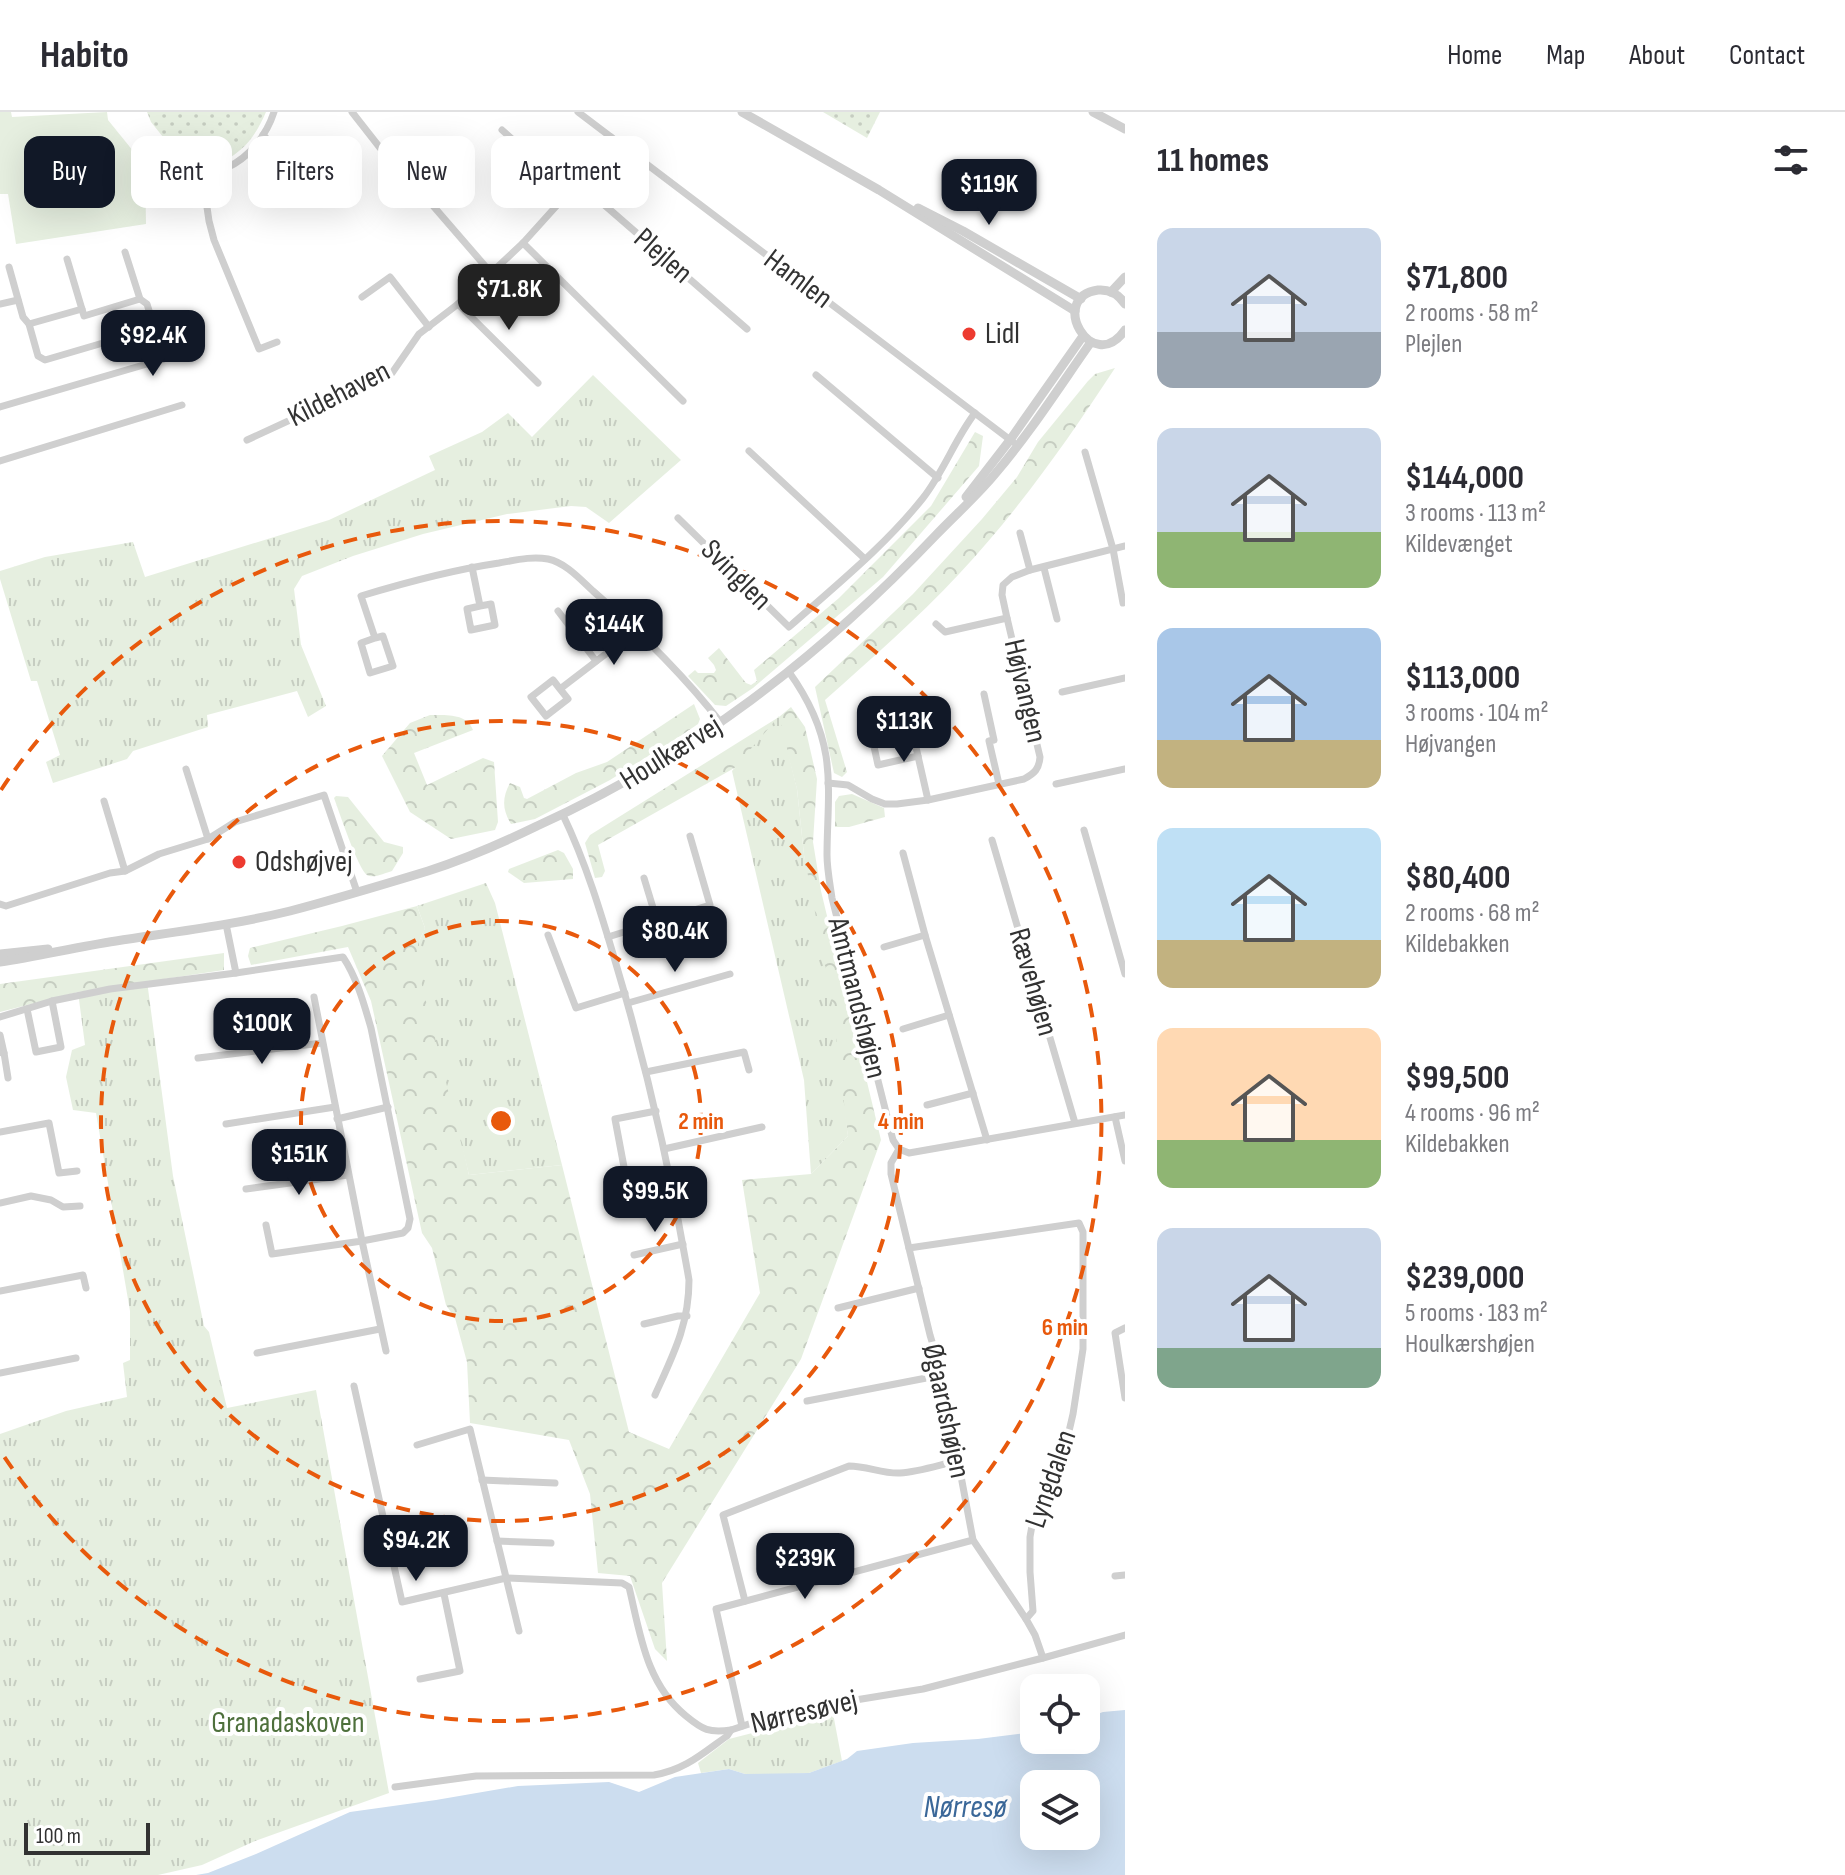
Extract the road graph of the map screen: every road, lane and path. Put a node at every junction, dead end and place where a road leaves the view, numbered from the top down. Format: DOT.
graph roads {
  1 [pos="274,112"];
  2 [pos="352,112"];
  3 [pos="578,112"];
  4 [pos="742,112"];
  5 [pos="1093,112"];
  6 [pos="1125,129"];
  7 [pos="502,130"];
  8 [pos="263,135"];
  9 [pos="509,136"];
  10 [pos="610,136"];
  11 [pos="378,145"];
  12 [pos="649,166"];
  13 [pos="879,190"];
  14 [pos="435,208"];
  15 [pos="555,208"];
  16 [pos="608,208"];
  17 [pos="523,243"];
  18 [pos="125,252"];
  19 [pos="67,259"];
  20 [pos="9,267"];
  21 [pos="492,274"];
  22 [pos="1125,277"];
  23 [pos="1111,292"];
  24 [pos="362,297"];
  25 [pos="1124,298"];
  26 [pos="140,299"];
  27 [pos="1081,299"];
  28 [pos="18,300"];
  29 [pos="0,304"];
  30 [pos="458,304"];
  31 [pos="82,309"];
  32 [pos="1075,311"];
  33 [pos="29,324"];
  34 [pos="429,327"];
  35 [pos="154,328"];
  36 [pos="747,329"];
  37 [pos="1124,335"];
  38 [pos="1087,339"];
  39 [pos="277,342"];
  40 [pos="816,375"];
  41 [pos="538,383"];
  42 [pos="683,401"];
  43 [pos="182,405"];
  44 [pos="0,407"];
  45 [pos="975,413"];
  46 [pos="247,440"];
  47 [pos="1014,442"];
  48 [pos="749,451"];
  49 [pos="1085,452"];
  50 [pos="0,461"];
  51 [pos="938,478"];
  52 [pos="678,518"];
  53 [pos="1020,533"];
  54 [pos="1125,546"];
  55 [pos="1113,549"];
  56 [pos="865,559"];
  57 [pos="472,567"];
  58 [pos="1044,568"];
  59 [pos="1030,570"];
  60 [pos="1123,603"];
  61 [pos="480,606"];
  62 [pos="558,611"];
  63 [pos="1007,618"];
  64 [pos="1057,619"];
  65 [pos="936,624"];
  66 [pos="637,630"];
  67 [pos="375,638"];
  68 [pos="596,661"];
  69 [pos="789,672"];
  70 [pos="1125,678"];
  71 [pos="560,689"];
  72 [pos="1062,692"];
  73 [pos="984,694"];
  74 [pos="865,705"];
  75 [pos="910,721"];
  76 [pos="721,723"];
  77 [pos="918,756"];
  78 [pos="186,769"];
  79 [pos="1125,769"];
  80 [pos="828,783"];
  81 [pos="999,784"];
  82 [pos="1056,784"];
  83 [pos="928,800"];
  84 [pos="104,801"];
  85 [pos="563,815"];
  86 [pos="1084,830"];
  87 [pos="690,836"];
  88 [pos="208,839"];
  89 [pos="992,840"];
  90 [pos="903,853"];
  91 [pos="125,871"];
  92 [pos="644,878"];
  93 [pos="357,892"];
  94 [pos="0,904"];
  95 [pos="657,921"];
  96 [pos="226,924"];
  97 [pos="548,935"];
  98 [pos="925,935"];
  99 [pos="608,937"];
  100 [pos="79,947"];
  101 [pos="884,947"];
  102 [pos="0,954"];
  103 [pos="0,962"];
  104 [pos="236,973"];
  105 [pos="730,974"];
  106 [pos="1125,974"];
  107 [pos="625,993"];
  108 [pos="314,997"];
  109 [pos="52,1001"];
  110 [pos="628,1003"];
  111 [pos="27,1009"];
  112 [pos="949,1015"];
  113 [pos="0,1017"];
  114 [pos="903,1029"];
  115 [pos="0,1035"];
  116 [pos="322,1043"];
  117 [pos="2,1053"];
  118 [pos="198,1058"];
  119 [pos="749,1070"];
  120 [pos="646,1072"];
  121 [pos="8,1078"];
  122 [pos="973,1093"];
  123 [pos="927,1105"];
  124 [pos="335,1107"];
  125 [pos="388,1107"];
  126 [pos="656,1111"];
  127 [pos="1125,1115"];
  128 [pos="1115,1117"];
  129 [pos="337,1119"];
  130 [pos="1075,1123"];
  131 [pos="226,1124"];
  132 [pos="762,1127"];
  133 [pos="0,1132"];
  134 [pos="987,1140"];
  135 [pos="664,1149"];
  136 [pos="899,1149"];
  137 [pos="1125,1161"];
  138 [pos="624,1167"];
  139 [pos="77,1171"];
  140 [pos="348,1175"];
  141 [pos="246,1189"];
  142 [pos="0,1203"];
  143 [pos="80,1206"];
  144 [pos="266,1225"];
  145 [pos="362,1241"];
  146 [pos="683,1244"];
  147 [pos="909,1248"];
  148 [pos="634,1255"];
  149 [pos="86,1288"];
  150 [pos="919,1288"];
  151 [pos="0,1291"];
  152 [pos="838,1308"];
  153 [pos="687,1316"];
  154 [pos="644,1324"];
  155 [pos="1125,1328"];
  156 [pos="380,1329"];
  157 [pos="386,1351"];
  158 [pos="257,1353"];
  159 [pos="76,1358"];
  160 [pos="0,1373"];
  161 [pos="942,1375"];
  162 [pos="354,1386"];
  163 [pos="655,1395"];
  164 [pos="1125,1398"];
  165 [pos="807,1401"];
  166 [pos="417,1445"];
  167 [pos="957,1461"];
  168 [pos="482,1480"];
  169 [pos="555,1483"];
  170 [pos="973,1540"];
  171 [pos="497,1541"];
  172 [pos="551,1543"];
  173 [pos="1125,1575"];
  174 [pos="1115,1576"];
  175 [pos="506,1578"];
  176 [pos="444,1594"];
  177 [pos="745,1601"];
  178 [pos="1026,1619"];
  179 [pos="519,1631"];
  180 [pos="1125,1635"];
  181 [pos="1043,1658"];
  182 [pos="420,1679"];
  183 [pos="742,1726"];
  184 [pos="731,1730"];
  185 [pos="395,1787"];
  1 -- 8 [label="street"];
  2 -- 11 [label="street"];
  3 -- 10 [label="street, Hamlen"];
  4 -- 13 [label="street"];
  5 -- 6 [label="street"];
  7 -- 9 [label="street"];
  8 -- 39 [label="street"];
  12 -- 45 [label="street, Hamlen"];
  13 -- 27 [label="street"];
  13 -- 32 [label="street"];
  14 -- 21 [label="street"];
  15 -- 17 [label="street"];
  16 -- 36 [label="street, Plejlen"];
  17 -- 21 [label="street"];
  17 -- 42 [label="street"];
  18 -- 26 [label="street"];
  19 -- 31 [label="street"];
  20 -- 28 [label="street"];
  21 -- 30 [label="street"];
  22 -- 23 [label="street"];
  23 -- 25 [label="street"];
  23 -- 27 [label="street"];
  24 -- 34 [label="street"];
  26 -- 31 [label="street"];
  26 -- 35 [label="street"];
  27 -- 32 [label="street"];
  28 -- 29 [label="street"];
  28 -- 33 [label="street"];
  30 -- 34 [label="street"];
  30 -- 41 [label="street"];
  31 -- 33 [label="street"];
  32 -- 38 [label="street"];
  33 -- 35 [label="street"];
  34 -- 46 [label="street, Kildehaven"];
  35 -- 44 [label="street"];
  37 -- 38 [label="street"];
  38 -- 47 [label="street, Houlkærvej"];
  40 -- 51 [label="street"];
  43 -- 50 [label="street"];
  45 -- 47 [label="street, Hamlen"];
  45 -- 51 [label="street, Svinglen"];
  47 -- 69 [label="street, Houlkærvej"];
  48 -- 56 [label="street"];
  49 -- 55 [label="street"];
  51 -- 56 [label="street, Svinglen"];
  52 -- 56 [label="street, Svinglen"];
  53 -- 59 [label="street"];
  54 -- 55 [label="street"];
  55 -- 58 [label="street"];
  55 -- 60 [label="street"];
  57 -- 61 [label="street"];
  57 -- 66 [label="street"];
  57 -- 67 [label="street"];
  58 -- 59 [label="street"];
  58 -- 64 [label="street, Højvangen"];
  59 -- 63 [label="street, Højvangen"];
  61 -- 61 [label="street"];
  62 -- 68 [label="street"];
  63 -- 65 [label="street, Højvangen"];
  63 -- 81 [label="street, Højvangen"];
  66 -- 68 [label="street"];
  66 -- 76 [label="street"];
  67 -- 67 [label="street"];
  68 -- 71 [label="street"];
  69 -- 76 [label="street, Houlkærvej"];
  69 -- 80 [label="street, Amtmandshøjen"];
  70 -- 72 [label="street"];
  71 -- 71 [label="street"];
  73 -- 81 [label="street, Højvangen"];
  74 -- 77 [label="street"];
  75 -- 77 [label="street"];
  76 -- 85 [label="street, Houlkærvej"];
  77 -- 83 [label="street"];
  78 -- 88 [label="street"];
  79 -- 82 [label="street"];
  80 -- 83 [label="street, Højvangen"];
  80 -- 136 [label="street, Amtmandshøjen"];
  81 -- 83 [label="street, Højvangen"];
  84 -- 91 [label="street"];
  85 -- 93 [label="street, Houlkærvej"];
  85 -- 99 [label="street"];
  86 -- 106 [label="street"];
  87 -- 95 [label="street"];
  88 -- 91 [label="street"];
  88 -- 93 [label="street"];
  89 -- 130 [label="street, Rævehøjen"];
  90 -- 98 [label="street"];
  91 -- 94 [label="street"];
  92 -- 95 [label="street"];
  93 -- 96 [label="street, Houlkærvej"];
  95 -- 99 [label="street"];
  96 -- 100 [label="street, Houlkærvej"];
  96 -- 104 [label="street"];
  97 -- 107 [label="street"];
  98 -- 101 [label="street"];
  98 -- 112 [label="street"];
  99 -- 107 [label="street"];
  100 -- 102 [label="street, Houlkærvej"];
  100 -- 103 [label="street, Houlkærvej"];
  104 -- 109 [label="street"];
  104 -- 125 [label="street"];
  105 -- 110 [label="street"];
  107 -- 110 [label="street"];
  108 -- 116 [label="street"];
  109 -- 111 [label="street"];
  109 -- 111 [label="street"];
  110 -- 120 [label="street"];
  111 -- 113 [label="street"];
  112 -- 114 [label="street"];
  112 -- 122 [label="street"];
  115 -- 117 [label="street"];
  116 -- 118 [label="street"];
  116 -- 124 [label="street"];
  117 -- 121 [label="street"];
  119 -- 120 [label="street"];
  120 -- 126 [label="street"];
  122 -- 123 [label="street"];
  122 -- 134 [label="street"];
  124 -- 129 [label="street"];
  124 -- 131 [label="street"];
  125 -- 129 [label="street"];
  125 -- 145 [label="street"];
  126 -- 135 [label="street"];
  126 -- 138 [label="street"];
  127 -- 128 [label="street"];
  128 -- 130 [label="street"];
  128 -- 137 [label="street"];
  129 -- 140 [label="street"];
  130 -- 134 [label="street"];
  132 -- 135 [label="street"];
  133 -- 139 [label="street"];
  134 -- 136 [label="street"];
  135 -- 146 [label="street"];
  136 -- 147 [label="street, Øgaardshøjen"];
  140 -- 141 [label="street"];
  140 -- 145 [label="street"];
  142 -- 143 [label="street"];
  144 -- 145 [label="street"];
  145 -- 156 [label="street"];
  146 -- 148 [label="street"];
  146 -- 153 [label="street"];
  147 -- 150 [label="street, Øgaardshøjen"];
  147 -- 178 [label="street, Lyngdalen"];
  149 -- 151 [label="street"];
  150 -- 152 [label="street"];
  150 -- 161 [label="street, Øgaardshøjen"];
  153 -- 154 [label="street"];
  153 -- 163 [label="street"];
  155 -- 164 [label="street"];
  156 -- 157 [label="street"];
  156 -- 158 [label="street"];
  159 -- 160 [label="street"];
  161 -- 165 [label="street"];
  161 -- 167 [label="street, Øgaardshøjen"];
  162 -- 176 [label="street"];
  166 -- 168 [label="street"];
  167 -- 170 [label="street, Øgaardshøjen"];
  167 -- 177 [label="street"];
  168 -- 169 [label="street"];
  168 -- 171 [label="street"];
  170 -- 177 [label="street"];
  170 -- 178 [label="street, Øgaardshøjen"];
  171 -- 172 [label="street"];
  171 -- 175 [label="street"];
  173 -- 174 [label="street"];
  175 -- 176 [label="street"];
  175 -- 179 [label="street"];
  175 -- 184 [label="street"];
  176 -- 182 [label="street"];
  177 -- 183 [label="street"];
  178 -- 181 [label="street, Øgaardshøjen"];
  180 -- 181 [label="street, Nørresøvej"];
  181 -- 183 [label="street, Nørresøvej"];
  183 -- 184 [label="street, Nørresøvej"];
  184 -- 185 [label="street, Nørresøvej"];
}
